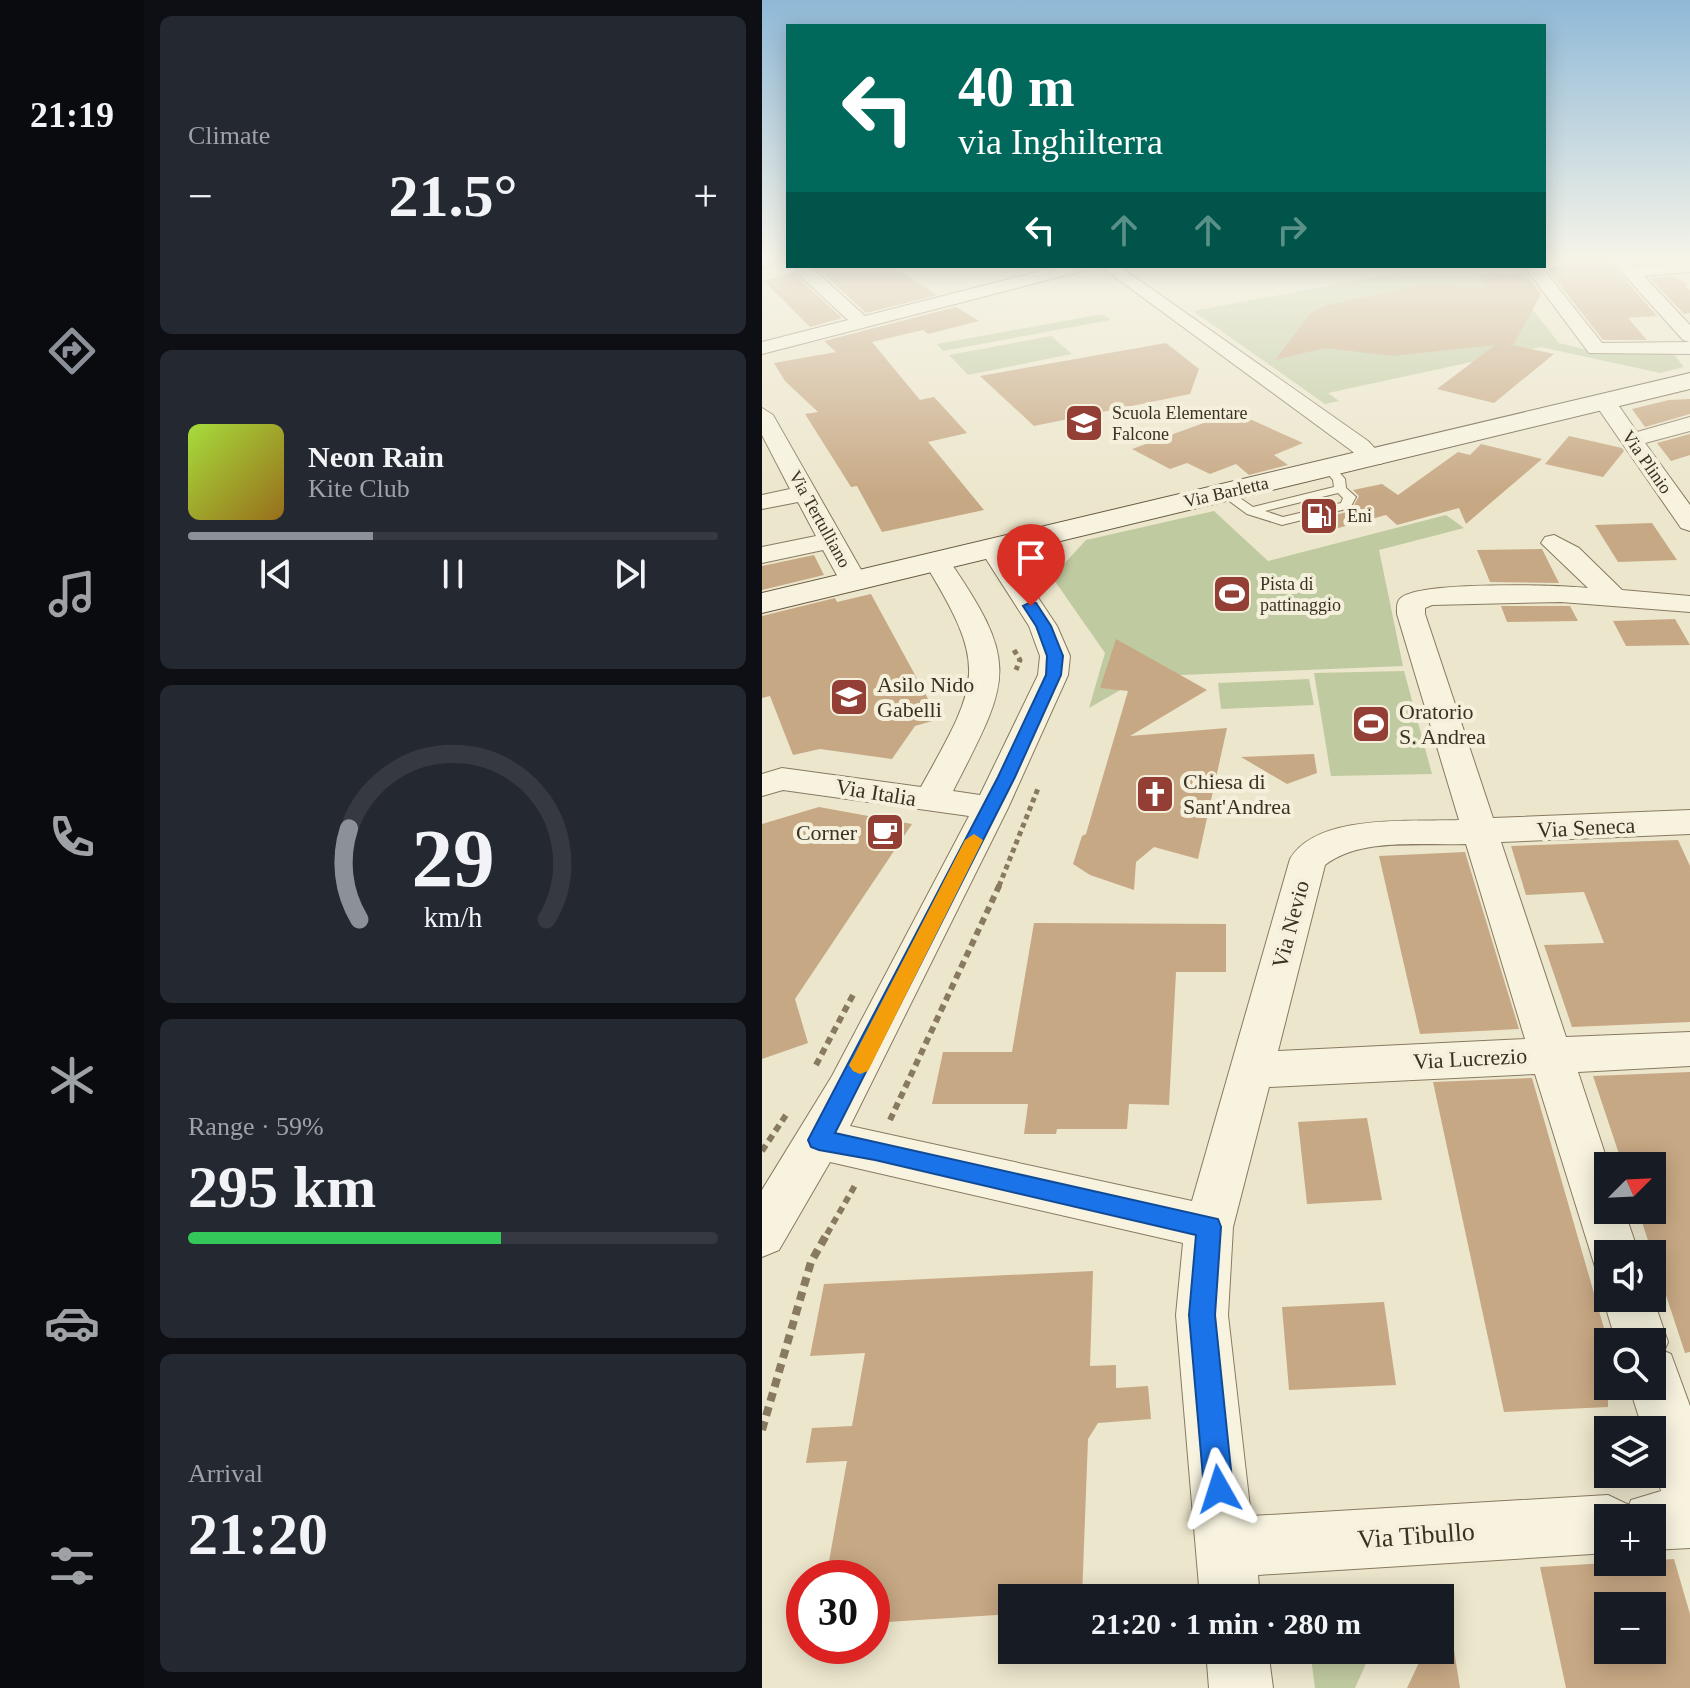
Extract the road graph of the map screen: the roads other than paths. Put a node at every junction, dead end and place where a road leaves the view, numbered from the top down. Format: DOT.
graph roads {
  1 [pos="799,339"];
  2 [pos="1211,339"];
  3 [pos="1588,339"];
  4 [pos="762,348"];
  5 [pos="1690,348"];
  6 [pos="1690,381"];
  7 [pos="1604,401"];
  8 [pos="762,415"];
  9 [pos="1690,424"];
  10 [pos="1632,440"];
  11 [pos="1373,459"];
  12 [pos="1334,478"];
  13 [pos="1223,492"];
  14 [pos="805,493"];
  15 [pos="762,502"];
  16 [pos="1690,523"];
  17 [pos="831,540"];
  18 [pos="1554,543"];
  19 [pos="992,548"];
  20 [pos="762,555"];
  21 [pos="937,562"];
  22 [pos="854,582"];
  23 [pos="1612,596"];
  24 [pos="762,603"];
  25 [pos="1690,604"];
  26 [pos="762,785"];
  27 [pos="931,800"];
  28 [pos="991,808"];
  29 [pos="1690,822"];
  30 [pos="1482,832"];
  31 [pos="1690,1049"];
  32 [pos="1549,1054"];
  33 [pos="1250,1070"];
  34 [pos="804,1126"];
  35 [pos="1209,1227"];
  36 [pos="762,1234"];
  37 [pos="1609,1240"];
  38 [pos="1661,1400"];
  39 [pos="1690,1491"];
  40 [pos="1690,1519"];
  41 [pos="1666,1520"];
  42 [pos="1594,1526"];
  43 [pos="1227,1573"];
  44 [pos="1238,1664"];
  45 [pos="1241,1688"];
  1 -- 4 [label="street"];
  2 -- 11 [label="street"];
  3 -- 5 [label="street"];
  6 -- 7 [label="main road, Via Barletta"];
  7 -- 10 [label="street, Via Plinio"];
  7 -- 11 [label="main road, Via Barletta"];
  8 -- 14 [label="street, Via Tertulliano"];
  9 -- 10 [label="street"];
  10 -- 16 [label="street, Via Plinio"];
  11 -- 12 [label="main road, Via Barletta"];
  12 -- 13 [label="main road, Via Barletta"];
  12 -- 13 [label="lane"];
  13 -- 19 [label="main road, Via Barletta"];
  14 -- 15 [label="street"];
  14 -- 17 [label="street, Via Tertulliano"];
  17 -- 20 [label="street"];
  17 -- 22 [label="street, Via Tertulliano"];
  18 -- 23 [label="street"];
  19 -- 21 [label="main road, Via Barletta"];
  19 -- 28 [label="street"];
  21 -- 22 [label="main road, Via Barletta"];
  21 -- 27 [label="street"];
  22 -- 24 [label="main road, Via Barletta"];
  23 -- 25 [label="street"];
  23 -- 30 [label="street"];
  26 -- 27 [label="street, Via Italia"];
  27 -- 28 [label="street, Via Italia"];
  28 -- 34 [label="street"];
  29 -- 30 [label="street, Via Seneca"];
  30 -- 32 [label="street"];
  30 -- 33 [label="street, Via Nevio"];
  31 -- 32 [label="street, Via Lucrezio"];
  32 -- 33 [label="street, Via Lucrezio"];
  32 -- 37 [label="street"];
  33 -- 35 [label="street, Via Nevio"];
  34 -- 35 [label="street"];
  34 -- 36 [label="street"];
  35 -- 43 [label="street, Via Nevio"];
  38 -- 39 [label="street"];
  40 -- 41 [label="street"];
  42 -- 43 [label="street, Via Tibullo"];
  44 -- 45 [label="street"];
}
